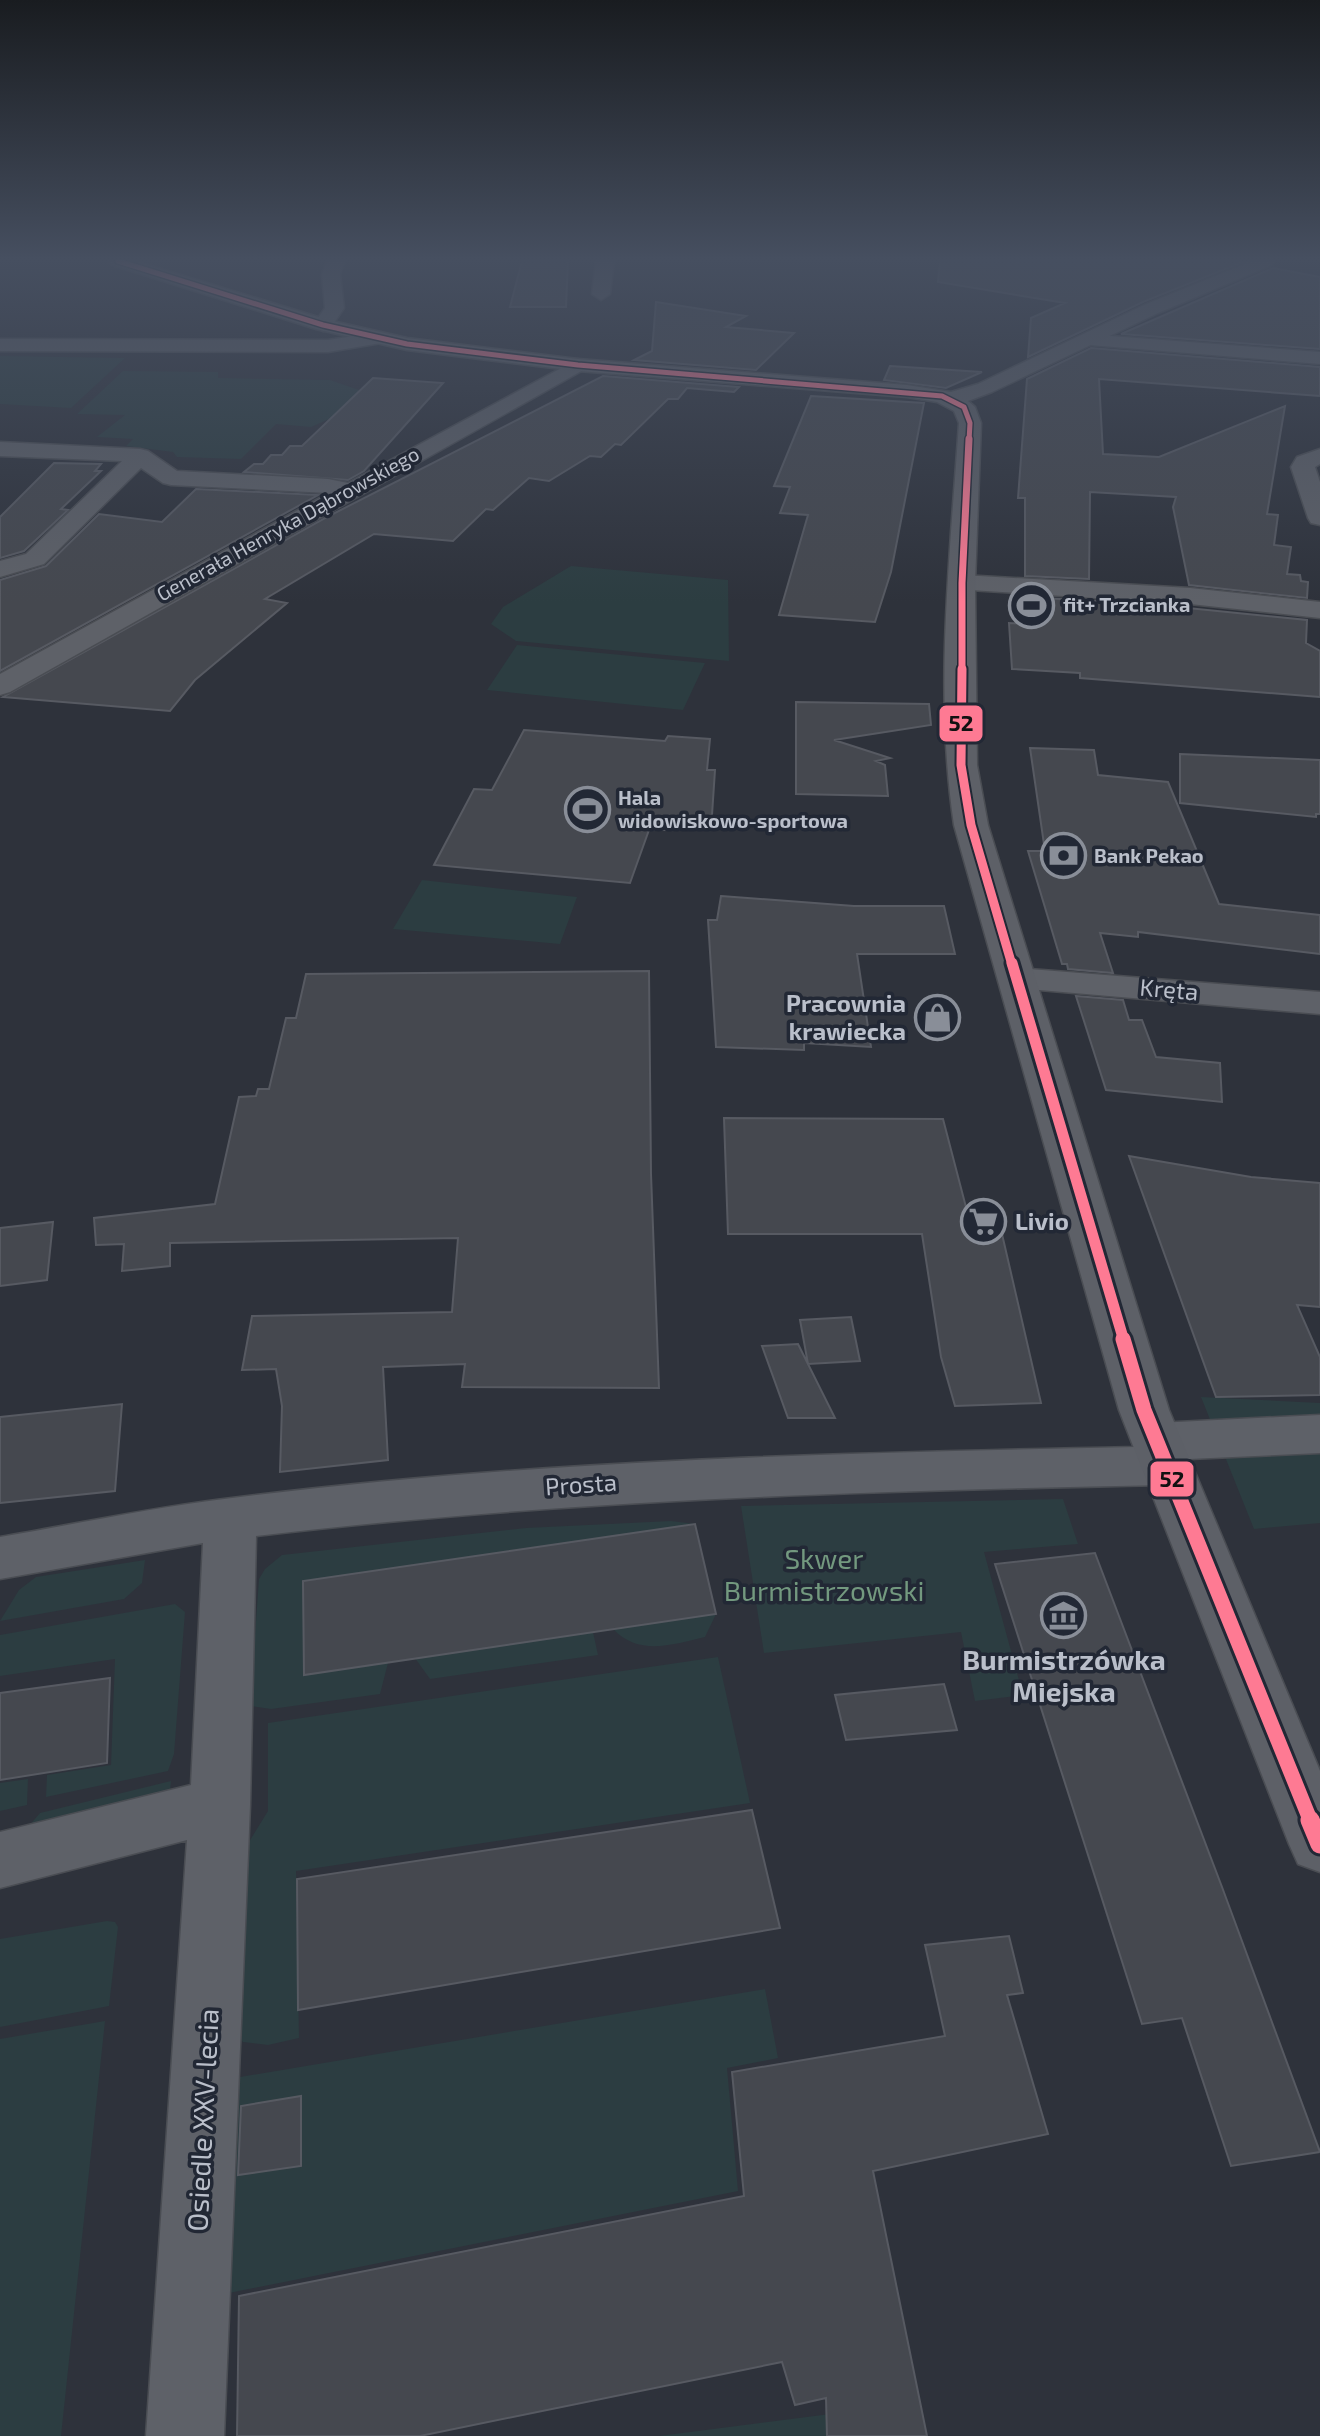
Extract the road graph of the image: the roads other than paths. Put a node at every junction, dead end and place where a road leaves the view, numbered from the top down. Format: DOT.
graph roads {
  1 [pos="560,375"];
  2 [pos="700,375"];
  3 [pos="1012,375"];
  4 [pos="953,399"];
  5 [pos="0,449"];
  6 [pos="140,456"];
  7 [pos="1320,456"];
  8 [pos="349,490"];
  9 [pos="1320,518"];
  10 [pos="0,569"];
  11 [pos="962,583"];
  12 [pos="1320,610"];
  13 [pos="0,686"];
  14 [pos="1017,979"];
  15 [pos="1320,1003"];
  16 [pos="1320,1434"];
  17 [pos="1162,1454"];
  18 [pos="230,1518"];
  19 [pos="0,1558"];
  20 [pos="220,1805"];
  21 [pos="1320,1844"];
  22 [pos="0,1860"];
  23 [pos="185,2436"];
  1 -- 8 [label="street, Generała Henryka Dąbrowskiego"];
  2 -- 4 [label="main road"];
  3 -- 4 [label="main road"];
  4 -- 11 [label="main road"];
  5 -- 6 [label="street"];
  6 -- 8 [label="street"];
  6 -- 10 [label="street"];
  7 -- 9 [label="street"];
  8 -- 13 [label="street, Generała Henryka Dąbrowskiego"];
  11 -- 12 [label="street"];
  11 -- 14 [label="main road"];
  14 -- 15 [label="street, Kręta"];
  14 -- 17 [label="main road"];
  16 -- 17 [label="street, Prosta"];
  17 -- 18 [label="street, Prosta"];
  17 -- 21 [label="main road"];
  18 -- 19 [label="street, Prosta"];
  18 -- 20 [label="street, Osiedle XXV-lecia"];
  20 -- 22 [label="street"];
  20 -- 23 [label="street, Osiedle XXV-lecia"];
}
